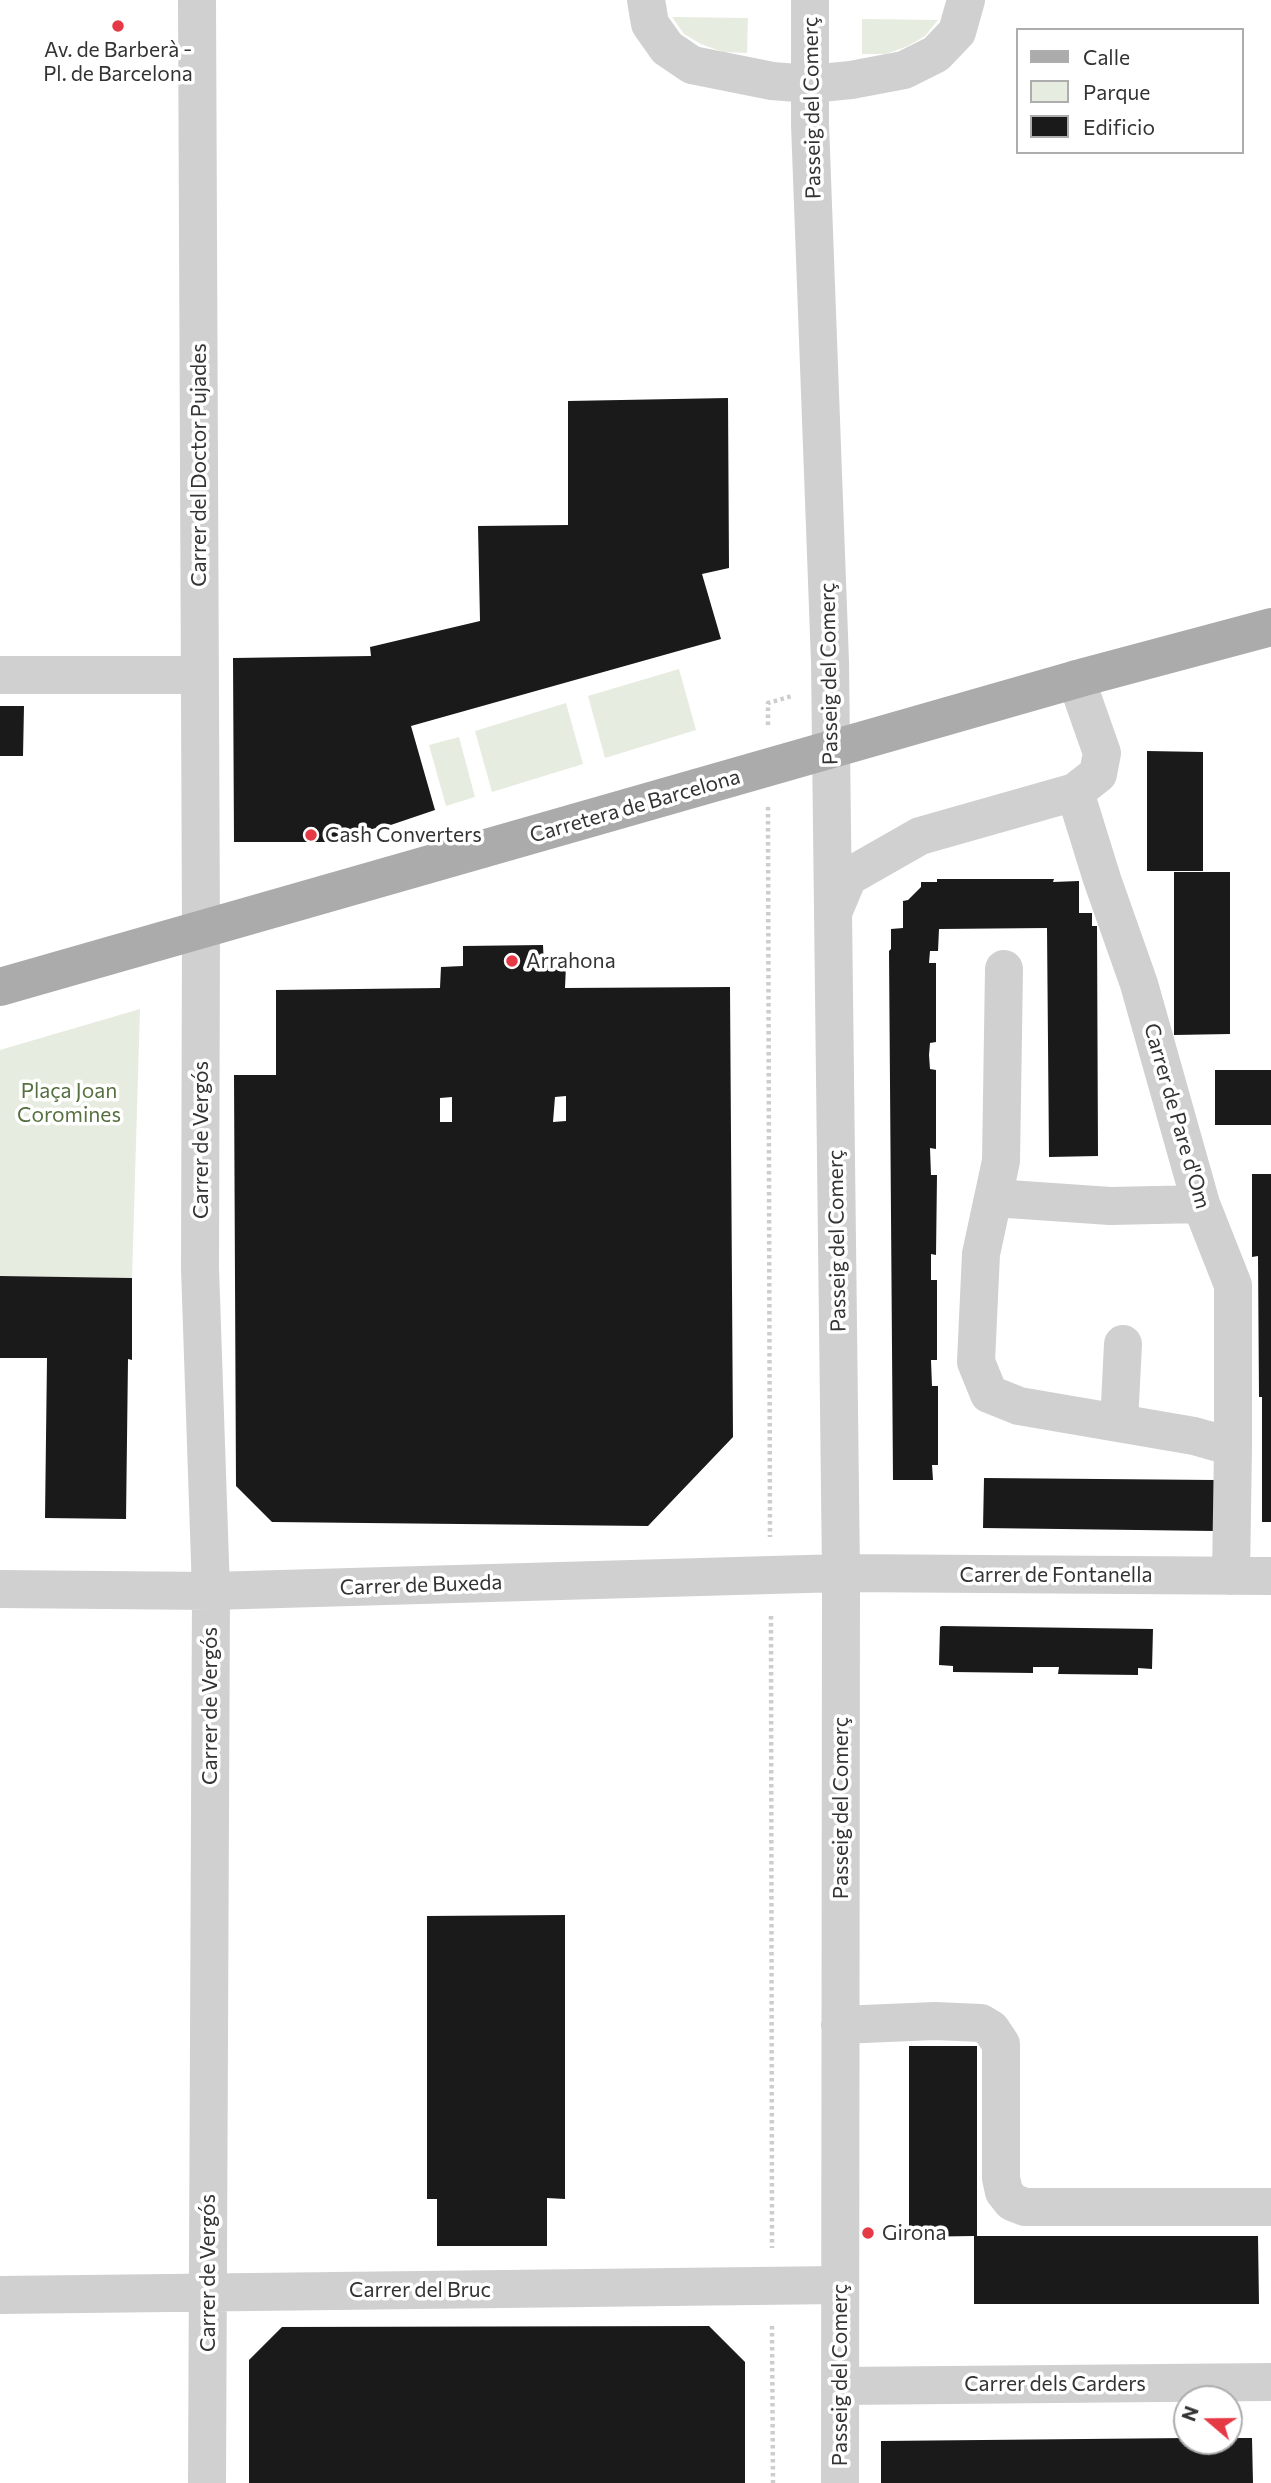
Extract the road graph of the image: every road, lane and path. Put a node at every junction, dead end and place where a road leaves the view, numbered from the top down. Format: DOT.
graph roads {
  1 [pos="197,0"];
  2 [pos="646,0"];
  3 [pos="810,0"];
  4 [pos="966,0"];
  5 [pos="810,84"];
  6 [pos="1271,627"];
  7 [pos="0,675"];
  8 [pos="200,675"];
  9 [pos="1076,679"];
  10 [pos="831,750"];
  11 [pos="1075,792"];
  12 [pos="832,915"];
  13 [pos="201,930"];
  14 [pos="1004,969"];
  15 [pos="0,987"];
  16 [pos="994,1198"];
  17 [pos="1201,1204"];
  18 [pos="1123,1344"];
  19 [pos="1119,1423"];
  20 [pos="1234,1447"];
  21 [pos="841,1573"];
  22 [pos="1231,1576"];
  23 [pos="1271,1576"];
  24 [pos="0,1589"];
  25 [pos="211,1591"];
  26 [pos="840,2025"];
  27 [pos="1271,2207"];
  28 [pos="839,2286"];
  29 [pos="208,2291"];
  30 [pos="0,2295"];
  31 [pos="1271,2382"];
  32 [pos="840,2386"];
  33 [pos="207,2483"];
  34 [pos="840,2483"];
  1 -- 8 [label="street, Carrer del Doctor Pujades"];
  2 -- 5 [label="street"];
  3 -- 5 [label="street, Passeig del Comerç"];
  4 -- 5 [label="street"];
  5 -- 10 [label="street, Passeig del Comerç"];
  6 -- 9 [label="main road, Carretera de Barcelona"];
  7 -- 8 [label="street"];
  8 -- 13 [label="street, Carrer del Doctor Pujades"];
  9 -- 10 [label="main road, Carretera de Barcelona"];
  9 -- 11 [label="street"];
  10 -- 12 [label="street, Passeig del Comerç"];
  10 -- 13 [label="main road, Carretera de Barcelona"];
  11 -- 12 [label="street"];
  11 -- 17 [label="street, Carrer de Pare d'Om"];
  12 -- 21 [label="street, Passeig del Comerç"];
  13 -- 15 [label="main road, Carretera de Barcelona"];
  13 -- 25 [label="street, Carrer de Vergós"];
  14 -- 16 [label="street"];
  16 -- 17 [label="street"];
  16 -- 19 [label="street"];
  17 -- 20 [label="street, Carrer de Pare d'Om"];
  18 -- 19 [label="street"];
  19 -- 20 [label="street"];
  20 -- 22 [label="street, Carrer de Pare d'Om"];
  21 -- 22 [label="street, Carrer de Fontanella"];
  21 -- 25 [label="street, Carrer de Buxeda"];
  21 -- 26 [label="street, Passeig del Comerç"];
  22 -- 23 [label="street, Carrer de Fontanella"];
  24 -- 25 [label="street, Carrer de Buxeda"];
  25 -- 29 [label="street, Carrer de Vergós"];
  26 -- 27 [label="street"];
  26 -- 28 [label="street, Passeig del Comerç"];
  28 -- 29 [label="street, Carrer del Bruc"];
  28 -- 32 [label="street, Passeig del Comerç"];
  29 -- 30 [label="street, Carrer del Bruc"];
  29 -- 33 [label="street, Carrer de Vergós"];
  31 -- 32 [label="street, Carrer dels Carders"];
  32 -- 34 [label="street, Passeig del Comerç"];
}
